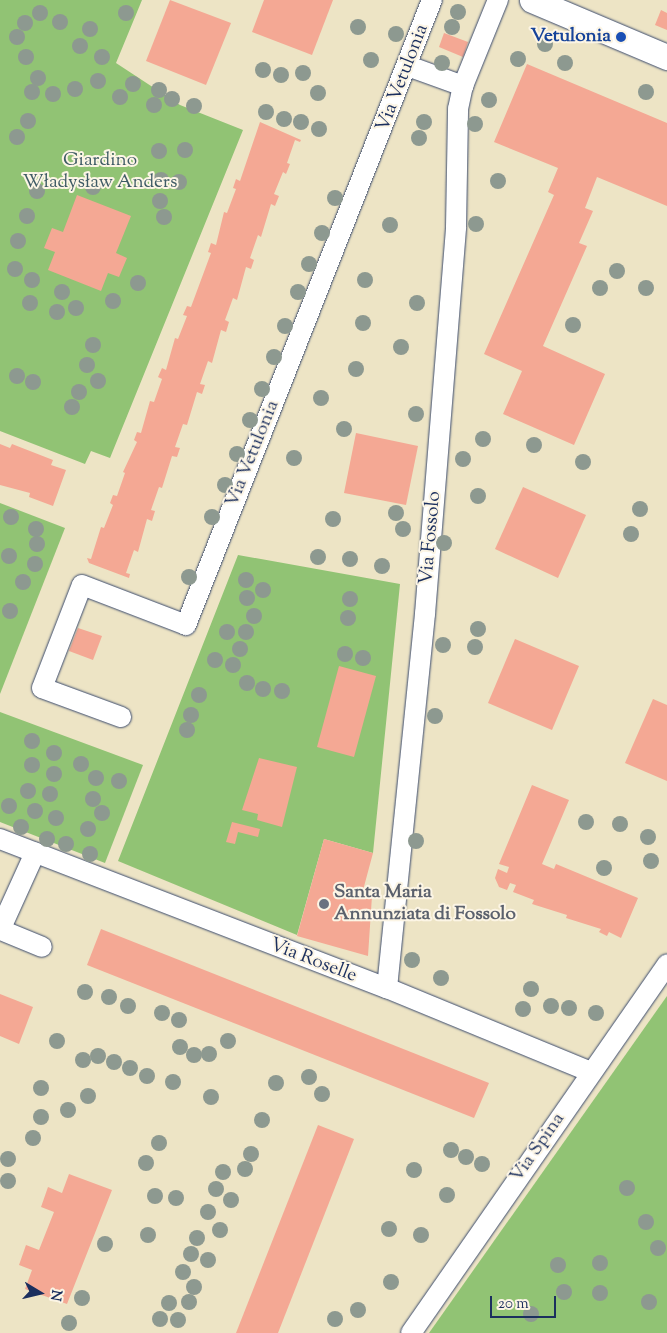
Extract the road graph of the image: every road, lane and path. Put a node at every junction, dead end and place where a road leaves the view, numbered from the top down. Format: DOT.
graph roads {
  1 [pos="432,0"];
  2 [pos="498,0"];
  3 [pos="532,0"];
  4 [pos="667,57"];
  5 [pos="408,66"];
  6 [pos="463,86"];
  7 [pos="121,717"];
  8 [pos="0,839"];
  9 [pos="35,853"];
  10 [pos="0,930"];
  11 [pos="42,947"];
  12 [pos="667,964"];
  13 [pos="387,988"];
  14 [pos="591,1072"];
  15 [pos="411,1333"];
  1 -- 5 [label="street, Via Vetulonia"];
  2 -- 6 [label="street, Via Fossolo"];
  3 -- 4 [label="street"];
  5 -- 6 [label="street"];
  5 -- 7 [label="street, Via Vetulonia"];
  6 -- 13 [label="street, Via Fossolo"];
  8 -- 9 [label="street, Via Roselle"];
  9 -- 10 [label="street"];
  9 -- 13 [label="street, Via Roselle"];
  10 -- 11 [label="street"];
  12 -- 14 [label="street, Via Spina"];
  13 -- 14 [label="street, Via Roselle"];
  14 -- 15 [label="street, Via Spina"];
}
